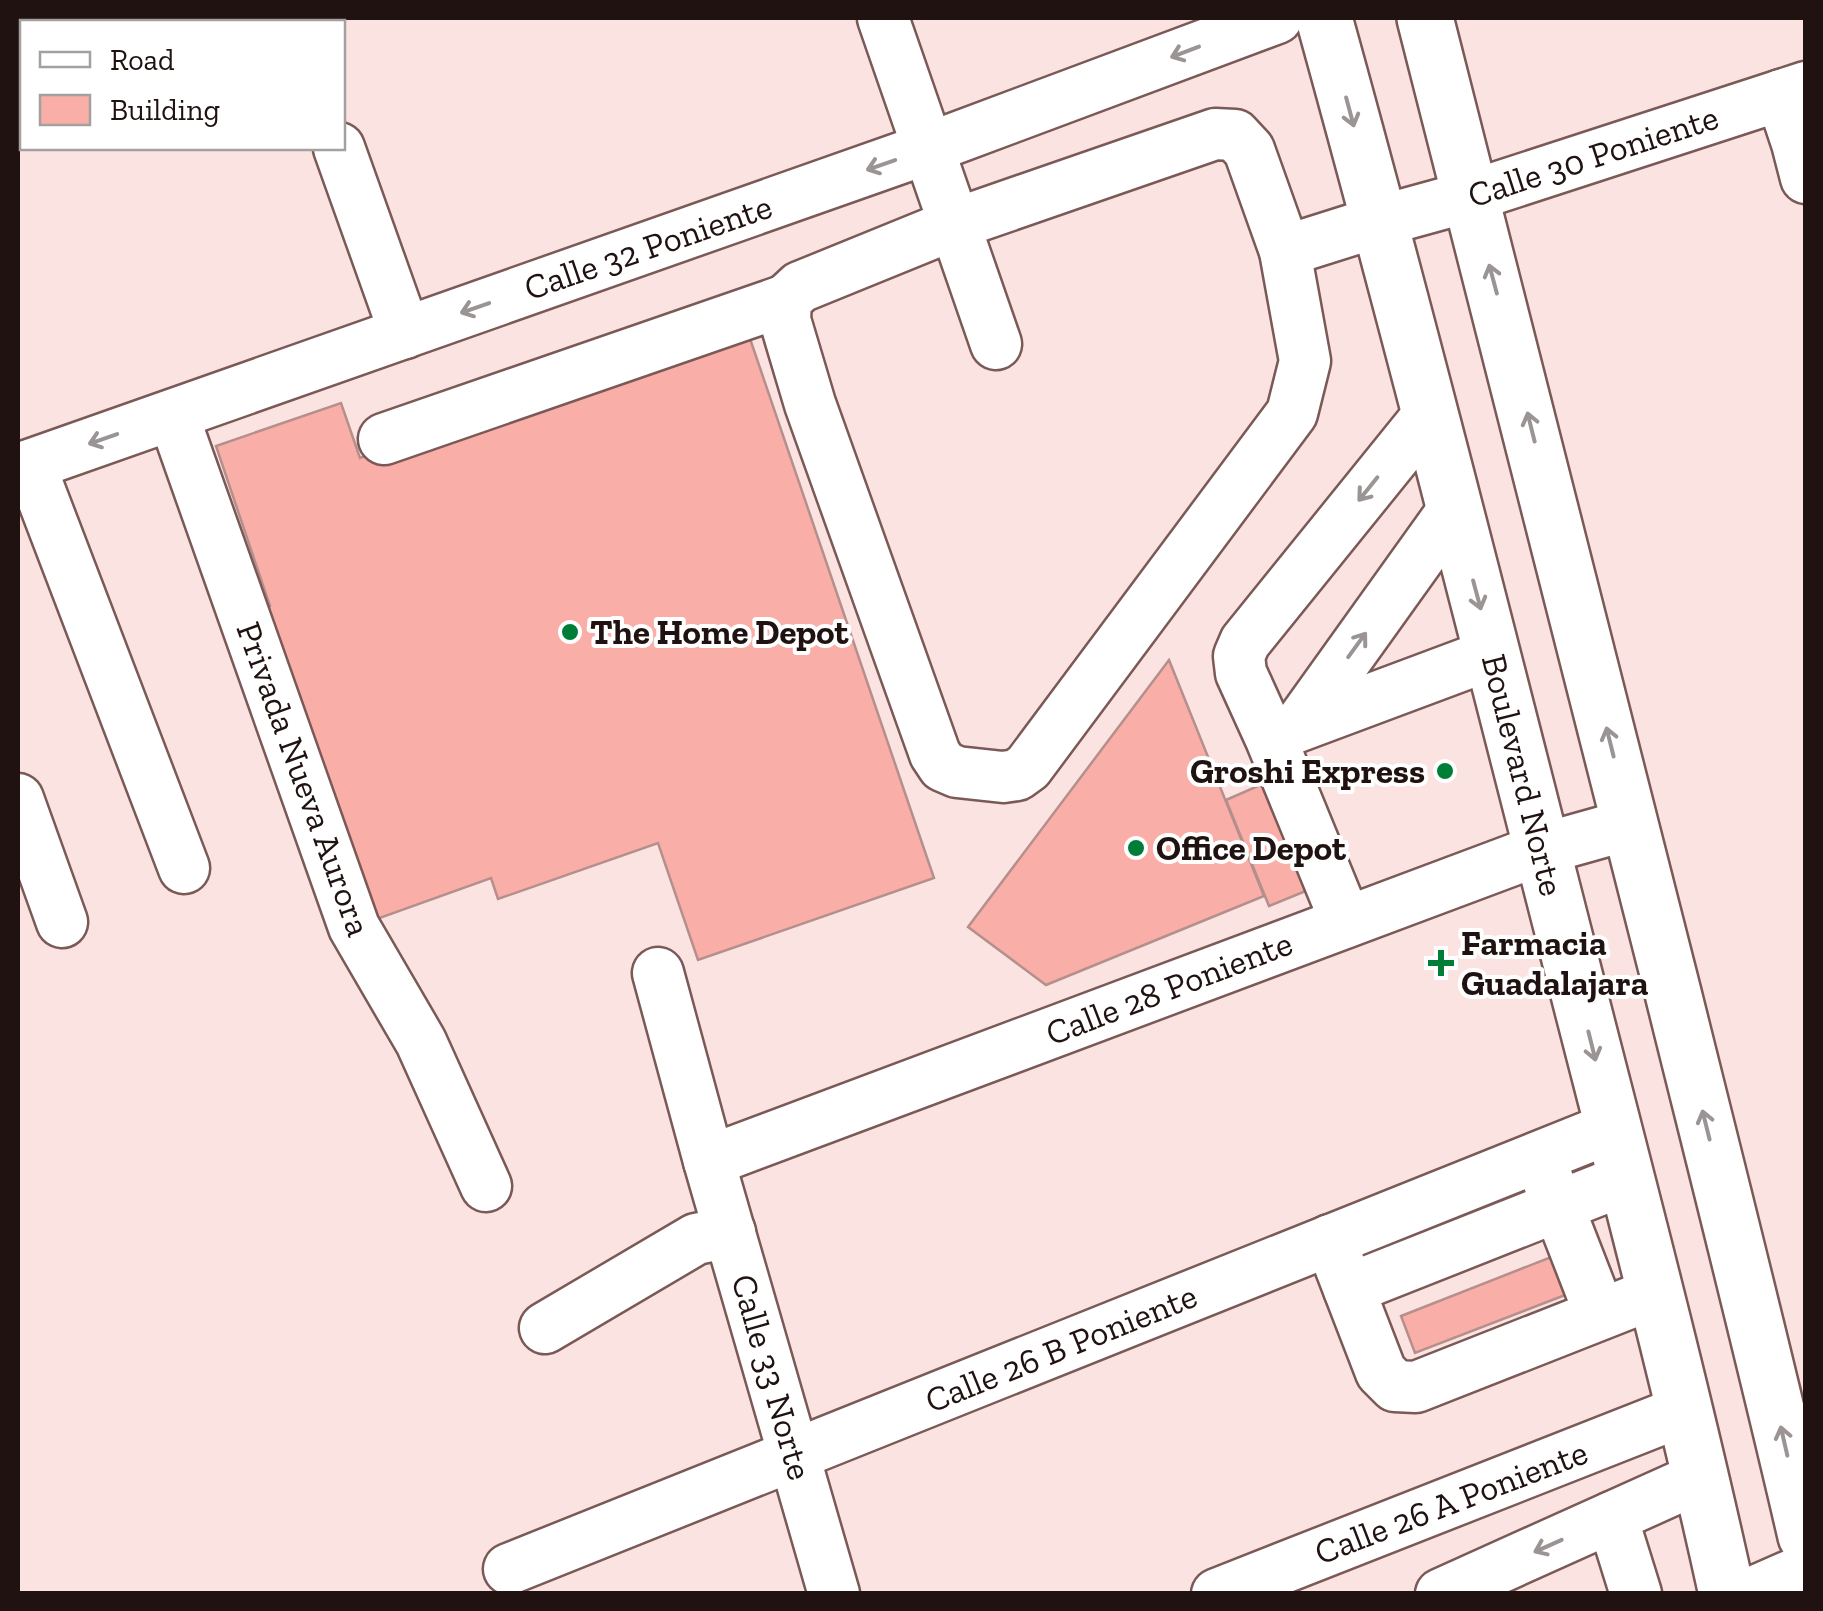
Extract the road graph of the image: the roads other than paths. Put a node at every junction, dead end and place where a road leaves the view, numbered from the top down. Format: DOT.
graph roads {
  1 [pos="883,18"];
  2 [pos="1276,18"];
  3 [pos="1324,18"];
  4 [pos="1425,18"];
  5 [pos="1793,91"];
  6 [pos="929,148"];
  7 [pos="339,150"];
  8 [pos="1806,178"];
  9 [pos="1471,196"];
  10 [pos="1380,220"];
  11 [pos="955,224"];
  12 [pos="1285,251"];
  13 [pos="786,300"];
  14 [pos="405,332"];
  15 [pos="996,344"];
  16 [pos="1430,413"];
  17 [pos="173,414"];
  18 [pos="384,440"];
  19 [pos="24,467"];
  20 [pos="1454,509"];
  21 [pos="1492,654"];
  22 [pos="1286,732"];
  23 [pos="18,800"];
  24 [pos="1631,824"];
  25 [pos="1542,849"];
  26 [pos="184,868"];
  27 [pos="62,922"];
  28 [pos="1346,922"];
  29 [pos="658,973"];
  30 [pos="1613,1127"];
  31 [pos="1538,1156"];
  32 [pos="709,1161"];
  33 [pos="1627,1179"];
  34 [pos="486,1186"];
  35 [pos="1558,1206"];
  36 [pos="730,1232"];
  37 [pos="1330,1240"];
  38 [pos="1348,1289"];
  39 [pos="1654,1293"];
  40 [pos="1600,1314"];
  41 [pos="546,1328"];
  42 [pos="1685,1410"];
  43 [pos="794,1455"];
  44 [pos="1701,1478"];
  45 [pos="1612,1518"];
  46 [pos="1806,1536"];
  47 [pos="510,1569"];
  48 [pos="1806,1569"];
  49 [pos="1267,1584"];
  50 [pos="834,1594"];
  51 [pos="1216,1594"];
  52 [pos="1441,1594"];
  53 [pos="1636,1594"];
  54 [pos="1727,1594"];
  55 [pos="1749,1594"];
  1 -- 6 [label="street"];
  2 -- 6 [label="street, Calle 32 Poniente, one-way"];
  3 -- 10 [label="main road, Boulevard Norte, one-way"];
  4 -- 9 [label="main road"];
  5 -- 8 [label="street"];
  5 -- 9 [label="street, Calle 30 Poniente"];
  6 -- 11 [label="street"];
  6 -- 14 [label="street, Calle 32 Poniente, one-way"];
  7 -- 14 [label="street"];
  9 -- 10 [label="street, Calle 30 Poniente"];
  24 -- 9 [label="main road, one-way"];
  10 -- 12 [label="street, Calle 30 Poniente"];
  10 -- 16 [label="main road, Boulevard Norte"];
  11 -- 12 [label="street"];
  11 -- 13 [label="street"];
  11 -- 15 [label="street"];
  12 -- 13 [label="street"];
  13 -- 18 [label="street"];
  14 -- 17 [label="street, Calle 32 Poniente"];
  16 -- 20 [label="main road, Boulevard Norte"];
  16 -- 22 [label="street, one-way"];
  17 -- 19 [label="street, Calle 32 Poniente, one-way"];
  17 -- 34 [label="street, Privada Nueva Aurora"];
  19 -- 26 [label="street"];
  20 -- 21 [label="main road, Boulevard Norte, one-way"];
  22 -- 20 [label="street, one-way"];
  21 -- 22 [label="street"];
  21 -- 25 [label="main road, Boulevard Norte"];
  22 -- 28 [label="street"];
  23 -- 27 [label="street"];
  24 -- 25 [label="street, Calle 28 Poniente"];
  46 -- 24 [label="main road, one-way"];
  25 -- 28 [label="street, Calle 28 Poniente"];
  25 -- 30 [label="main road, Boulevard Norte, one-way"];
  28 -- 32 [label="street, Calle 28 Poniente"];
  29 -- 32 [label="street, Calle 33 Norte"];
  30 -- 31 [label="street, Calle 26 B Poniente"];
  30 -- 33 [label="main road, Boulevard Norte"];
  31 -- 35 [label="street"];
  31 -- 37 [label="street, Calle 26 B Poniente"];
  32 -- 36 [label="street, Calle 33 Norte"];
  33 -- 35 [label="street"];
  33 -- 39 [label="main road, Boulevard Norte"];
  35 -- 38 [label="street"];
  35 -- 40 [label="street"];
  36 -- 41 [label="street"];
  36 -- 43 [label="street, Calle 33 Norte"];
  37 -- 38 [label="street"];
  37 -- 43 [label="street, Calle 26 B Poniente"];
  38 -- 40 [label="street"];
  39 -- 40 [label="street"];
  39 -- 42 [label="main road, Boulevard Norte"];
  42 -- 44 [label="main road, Boulevard Norte"];
  42 -- 49 [label="street, Calle 26 A Poniente"];
  43 -- 47 [label="street, Calle 26 B Poniente"];
  43 -- 50 [label="street, Calle 33 Norte"];
  44 -- 45 [label="street"];
  44 -- 54 [label="main road, Boulevard Norte"];
  45 -- 52 [label="street, one-way"];
  45 -- 53 [label="street"];
  48 -- 55 [label="street"];
  49 -- 51 [label="street, Calle 26 A Poniente"];
}
